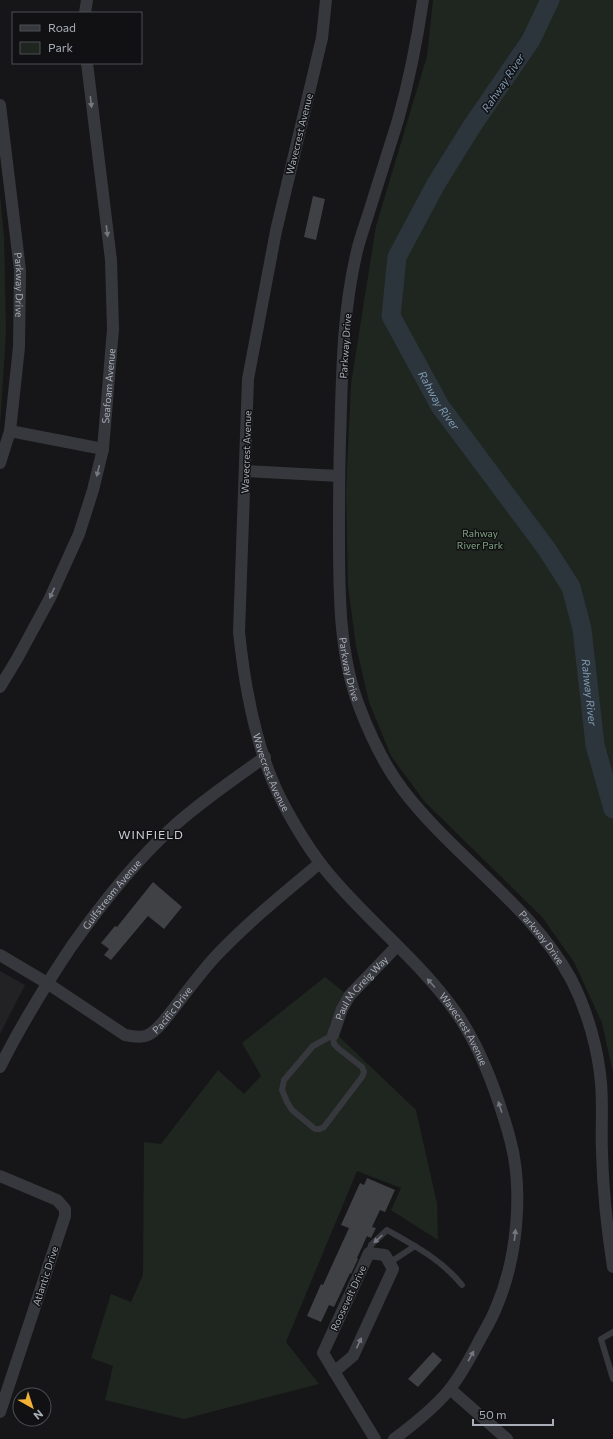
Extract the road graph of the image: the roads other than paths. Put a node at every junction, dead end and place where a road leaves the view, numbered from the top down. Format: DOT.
graph roads {
  1 [pos="87,0"];
  2 [pos="326,0"];
  3 [pos="423,0"];
  4 [pos="85,12"];
  5 [pos="87,64"];
  6 [pos="0,105"];
  7 [pos="10,431"];
  8 [pos="103,449"];
  9 [pos="0,464"];
  10 [pos="245,471"];
  11 [pos="339,476"];
  12 [pos="0,687"];
  13 [pos="265,757"];
  14 [pos="320,863"];
  15 [pos="397,946"];
  16 [pos="0,955"];
  17 [pos="47,983"];
  18 [pos="333,1034"];
  19 [pos="0,1068"];
  20 [pos="0,1176"];
  21 [pos="415,1246"];
  22 [pos="369,1253"];
  23 [pos="389,1263"];
  24 [pos="613,1267"];
  25 [pos="462,1285"];
  26 [pos="613,1332"];
  27 [pos="334,1372"];
  28 [pos="613,1379"];
  29 [pos="450,1389"];
  30 [pos="0,1412"];
  31 [pos="375,1439"];
  32 [pos="394,1439"];
  33 [pos="507,1439"];
  1 -- 4 [label="street"];
  2 -- 10 [label="street, Wavecrest Avenue"];
  3 -- 11 [label="street, Parkway Drive"];
  5 -- 8 [label="street, Seafoam Avenue, one-way"];
  6 -- 7 [label="street, Parkway Drive"];
  7 -- 8 [label="street"];
  7 -- 9 [label="street, Parkway Drive"];
  8 -- 12 [label="street, Seafoam Avenue, one-way"];
  10 -- 11 [label="street"];
  10 -- 13 [label="street, Wavecrest Avenue"];
  11 -- 24 [label="street, Parkway Drive"];
  13 -- 14 [label="street, Wavecrest Avenue"];
  13 -- 17 [label="street, Gulfstream Avenue"];
  14 -- 15 [label="street, Wavecrest Avenue"];
  14 -- 17 [label="street, Pacific Drive"];
  15 -- 18 [label="street, Paul M Greig Way"];
  29 -- 15 [label="street, Wavecrest Avenue, one-way"];
  16 -- 17 [label="street, Pacific Drive"];
  17 -- 19 [label="street, Gulfstream Avenue"];
  18 -- 18 [label="lane"];
  20 -- 30 [label="street, Atlantic Drive"];
  21 -- 22 [label="lane, one-way"];
  21 -- 23 [label="lane"];
  21 -- 25 [label="lane"];
  22 -- 23 [label="street, Roosevelt Drive"];
  22 -- 27 [label="street, Roosevelt Drive"];
  27 -- 23 [label="street, one-way"];
  26 -- 28 [label="lane"];
  27 -- 31 [label="street, Roosevelt Drive"];
  29 -- 32 [label="street, Wavecrest Avenue"];
  29 -- 33 [label="street"];
}
